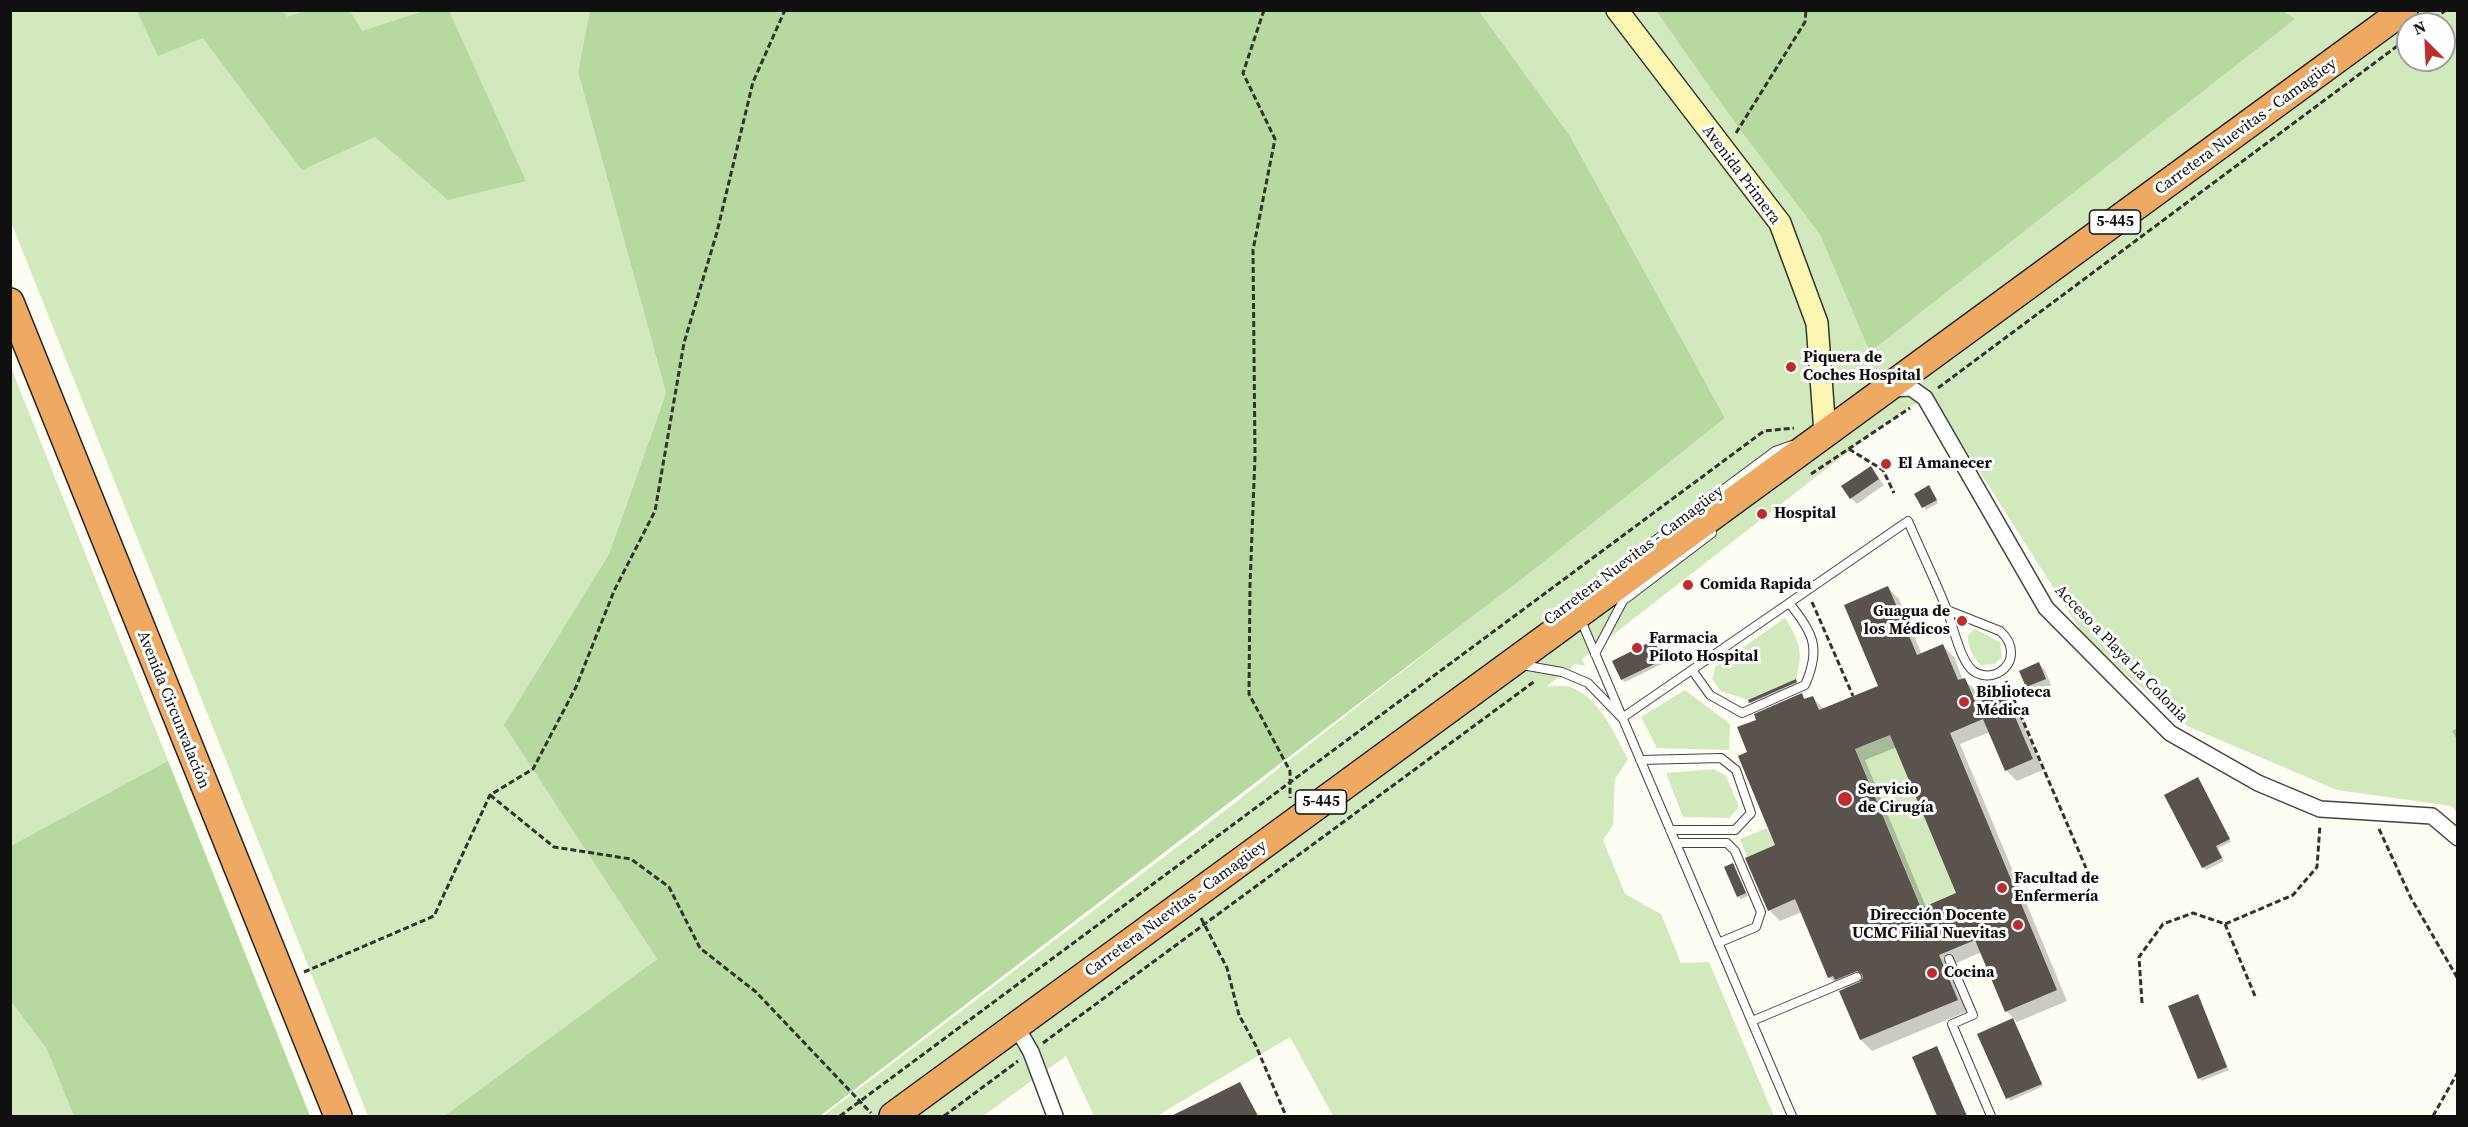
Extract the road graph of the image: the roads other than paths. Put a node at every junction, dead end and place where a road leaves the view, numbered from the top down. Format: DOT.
graph roads {
  1 [pos="1617,10"];
  2 [pos="2404,10"];
  3 [pos="10,302"];
  4 [pos="1887,389"];
  5 [pos="1824,424"];
  6 [pos="1795,467"];
  7 [pos="1724,524"];
  8 [pos="1640,569"];
  9 [pos="1623,600"];
  10 [pos="1789,603"];
  11 [pos="1579,606"];
  12 [pos="1947,610"];
  13 [pos="1595,654"];
  14 [pos="1511,663"];
  15 [pos="1692,670"];
  16 [pos="1479,675"];
  17 [pos="1459,701"];
  18 [pos="1622,718"];
  19 [pos="1640,760"];
  20 [pos="1670,830"];
  21 [pos="2457,838"];
  22 [pos="1676,843"];
  23 [pos="1718,943"];
  24 [pos="1949,959"];
  25 [pos="1857,977"];
  26 [pos="1752,1021"];
  27 [pos="1016,1026"];
  28 [pos="338,1116"];
  29 [pos="893,1116"];
  30 [pos="1055,1116"];
  31 [pos="1792,1116"];
  32 [pos="1991,1116"];
  1 -- 5 [label="main road, Avenida Primera"];
  2 -- 4 [label="highway, Carretera Nuevitas - Camagüey / 5-445"];
  3 -- 28 [label="highway, Avenida Circunvalación"];
  4 -- 5 [label="highway, Carretera Nuevitas - Camagüey / 5-445"];
  4 -- 21 [label="street, Acceso a Playa La Colonia"];
  5 -- 6 [label="lane"];
  5 -- 8 [label="highway, Carretera Nuevitas - Camagüey / 5-445"];
  5 -- 11 [label="lane, Carretera Nuevitas - Camagüey"];
  7 -- 9 [label="lane"];
  8 -- 9 [label="lane"];
  8 -- 11 [label="highway, Carretera Nuevitas - Camagüey / 5-445"];
  9 -- 13 [label="lane"];
  10 -- 12 [label="lane"];
  10 -- 15 [label="lane"];
  10 -- 15 [label="lane"];
  11 -- 13 [label="lane"];
  11 -- 14 [label="highway, Carretera Nuevitas - Camagüey / 5-445"];
  12 -- 12 [label="lane"];
  13 -- 18 [label="lane"];
  14 -- 17 [label="highway, Carretera Nuevitas - Camagüey / 5-445"];
  14 -- 18 [label="lane"];
  15 -- 18 [label="lane"];
  16 -- 17 [label="lane, Carretera Nuevitas - Camagüey"];
  17 -- 27 [label="highway, Carretera Nuevitas - Camagüey / 5-445"];
  18 -- 19 [label="lane"];
  19 -- 20 [label="lane"];
  19 -- 20 [label="lane"];
  20 -- 22 [label="lane"];
  22 -- 23 [label="lane"];
  22 -- 23 [label="lane"];
  23 -- 26 [label="lane"];
  24 -- 32 [label="lane"];
  25 -- 26 [label="lane"];
  26 -- 31 [label="lane"];
  27 -- 29 [label="highway, Carretera Nuevitas - Camagüey / 5-445"];
  27 -- 30 [label="street"];
}
